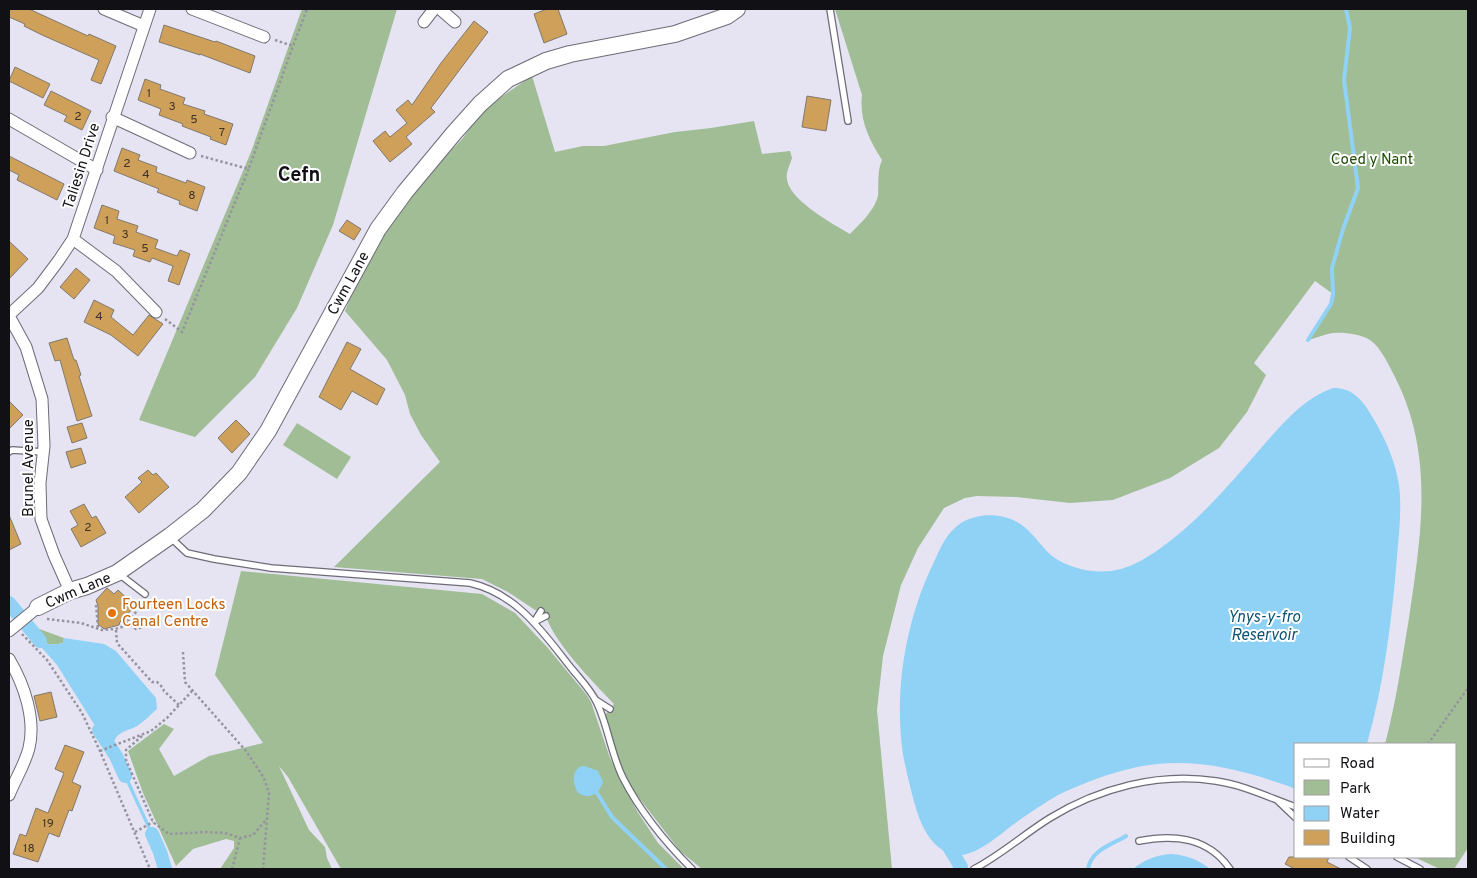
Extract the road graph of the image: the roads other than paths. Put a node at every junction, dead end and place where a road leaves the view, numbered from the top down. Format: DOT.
graph roads {
  1 [pos="104,9"];
  2 [pos="150,9"];
  3 [pos="192,9"];
  4 [pos="434,9"];
  5 [pos="440,9"];
  6 [pos="737,9"];
  7 [pos="830,9"];
  8 [pos="424,22"];
  9 [pos="455,22"];
  10 [pos="144,26"];
  11 [pos="264,37"];
  12 [pos="112,117"];
  13 [pos="9,119"];
  14 [pos="848,121"];
  15 [pos="190,153"];
  16 [pos="97,170"];
  17 [pos="73,238"];
  18 [pos="156,312"];
  19 [pos="9,315"];
  20 [pos="9,452"];
  21 [pos="44,452"];
  22 [pos="170,536"];
  23 [pos="117,573"];
  24 [pos="70,591"];
  25 [pos="144,594"];
  26 [pos="540,611"];
  27 [pos="40,613"];
  28 [pos="546,616"];
  29 [pos="534,622"];
  30 [pos="11,628"];
  31 [pos="9,659"];
  32 [pos="594,698"];
  33 [pos="610,710"];
  34 [pos="9,794"];
  35 [pos="1276,800"];
  36 [pos="1294,806"];
  37 [pos="1294,816"];
  38 [pos="1139,841"];
  39 [pos="1350,858"];
  40 [pos="1399,858"];
  41 [pos="692,869"];
  42 [pos="974,869"];
  43 [pos="1230,869"];
  44 [pos="1367,869"];
  45 [pos="1420,869"];
  1 -- 10 [label="street"];
  2 -- 10 [label="street, Taliesin Drive"];
  3 -- 11 [label="street"];
  4 -- 8 [label="street"];
  5 -- 9 [label="street"];
  6 -- 22 [label="street, Cwm Lane"];
  7 -- 14 [label="lane"];
  10 -- 12 [label="street, Taliesin Drive"];
  12 -- 15 [label="street"];
  12 -- 16 [label="street, Taliesin Drive"];
  13 -- 16 [label="street"];
  16 -- 17 [label="street, Taliesin Drive"];
  17 -- 18 [label="street"];
  17 -- 19 [label="street, Taliesin Drive"];
  19 -- 21 [label="street, Brunel Avenue"];
  20 -- 21 [label="lane"];
  21 -- 24 [label="street, Brunel Avenue"];
  22 -- 23 [label="street, Cwm Lane"];
  22 -- 29 [label="lane"];
  23 -- 24 [label="street, Cwm Lane"];
  23 -- 25 [label="lane"];
  24 -- 27 [label="street, Cwm Lane"];
  26 -- 29 [label="lane"];
  27 -- 30 [label="street, Cwm Lane"];
  28 -- 29 [label="lane"];
  29 -- 32 [label="lane"];
  31 -- 34 [label="street"];
  32 -- 33 [label="lane"];
  32 -- 41 [label="lane"];
  35 -- 36 [label="lane"];
  35 -- 37 [label="lane"];
  35 -- 42 [label="lane"];
  38 -- 43 [label="lane"];
  39 -- 44 [label="lane"];
  40 -- 45 [label="lane"];
}
